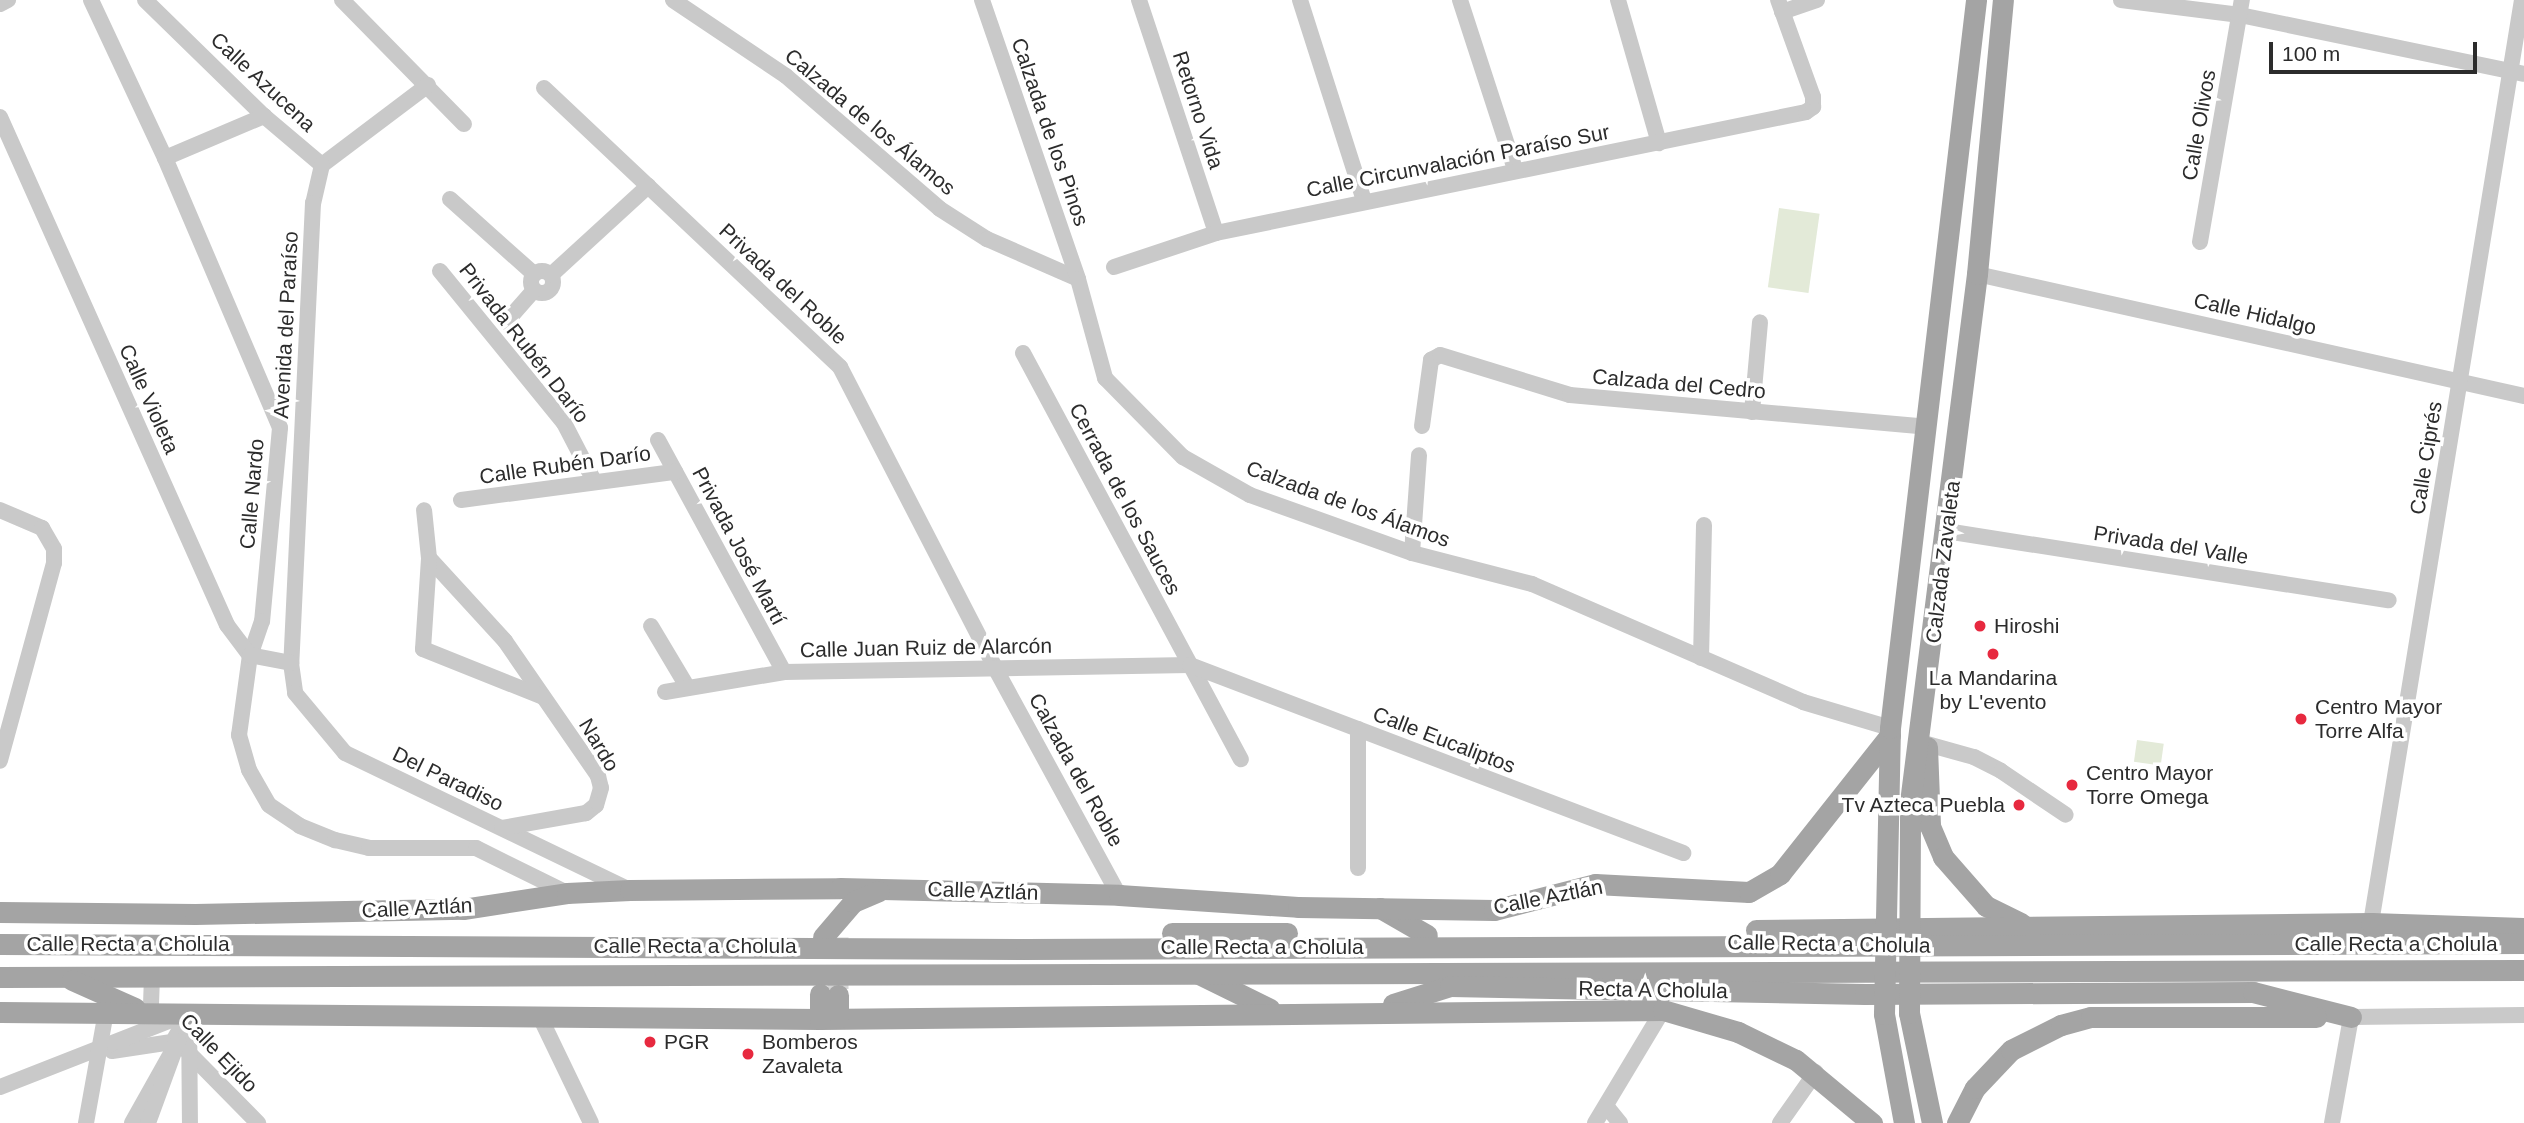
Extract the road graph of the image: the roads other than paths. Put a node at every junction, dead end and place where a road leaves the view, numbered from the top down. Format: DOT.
graph roads {
  1 [pos="8,0"];
  2 [pos="91,0"];
  3 [pos="145,0"];
  4 [pos="342,0"];
  5 [pos="673,0"];
  6 [pos="982,0"];
  7 [pos="1139,0"];
  8 [pos="1300,0"];
  9 [pos="1460,0"];
  10 [pos="1618,0"];
  11 [pos="1817,0"];
  12 [pos="1976,0"];
  13 [pos="2003,0"];
  14 [pos="2121,0"];
  15 [pos="2522,0"];
  16 [pos="0,4"];
  17 [pos="1780,6"];
  18 [pos="2241,7"];
  19 [pos="2517,73"];
  20 [pos="428,85"];
  21 [pos="544,88"];
  22 [pos="264,116"];
  23 [pos="0,117"];
  24 [pos="464,124"];
  25 [pos="1659,143"];
  26 [pos="165,158"];
  27 [pos="322,165"];
  28 [pos="1515,169"];
  29 [pos="648,186"];
  30 [pos="450,199"];
  31 [pos="1364,200"];
  32 [pos="1216,233"];
  33 [pos="2200,242"];
  34 [pos="1114,267"];
  35 [pos="440,271"];
  36 [pos="1977,274"];
  37 [pos="1078,279"];
  38 [pos="540,280"];
  39 [pos="506,322"];
  40 [pos="1760,322"];
  41 [pos="1023,354"];
  42 [pos="2460,382"];
  43 [pos="2524,396"];
  44 [pos="1752,412"];
  45 [pos="1422,426"];
  46 [pos="1927,427"];
  47 [pos="280,428"];
  48 [pos="303,429"];
  49 [pos="658,440"];
  50 [pos="1419,455"];
  51 [pos="675,471"];
  52 [pos="593,479"];
  53 [pos="461,500"];
  54 [pos="0,510"];
  55 [pos="424,510"];
  56 [pos="1704,525"];
  57 [pos="1946,531"];
  58 [pos="1412,553"];
  59 [pos="429,558"];
  60 [pos="2389,600"];
  61 [pos="651,626"];
  62 [pos="423,649"];
  63 [pos="250,654"];
  64 [pos="408,656"];
  65 [pos="1701,658"];
  66 [pos="291,663"];
  67 [pos="1190,665"];
  68 [pos="993,666"];
  69 [pos="1930,670"];
  70 [pos="784,672"];
  71 [pos="688,688"];
  72 [pos="665,692"];
  73 [pos="543,697"];
  74 [pos="1358,729"];
  75 [pos="1890,731"];
  76 [pos="1927,744"];
  77 [pos="1241,759"];
  78 [pos="0,761"];
  79 [pos="2066,815"];
  80 [pos="495,825"];
  81 [pos="476,848"];
  82 [pos="1683,853"];
  83 [pos="1358,868"];
  84 [pos="816,888"];
  85 [pos="884,889"];
  86 [pos="630,890"];
  87 [pos="567,892"];
  88 [pos="1119,895"];
  89 [pos="1298,907"];
  90 [pos="1379,908"];
  91 [pos="0,912"];
  92 [pos="2371,923"];
  93 [pos="2026,925"];
  94 [pos="2524,928"];
  95 [pos="1244,932"];
  96 [pos="1936,934"];
  97 [pos="1427,935"];
  98 [pos="1866,935"];
  99 [pos="2524,943"];
  100 [pos="0,944"];
  101 [pos="1026,949"];
  102 [pos="2524,970"];
  103 [pos="1194,972"];
  104 [pos="0,976"];
  105 [pos="64,976"];
  106 [pos="152,976"];
  107 [pos="829,995"];
  108 [pos="1371,1010"];
  109 [pos="1663,1010"];
  110 [pos="1273,1011"];
  111 [pos="0,1012"];
  112 [pos="106,1012"];
  113 [pos="189,1013"];
  114 [pos="2524,1015"];
  115 [pos="153,1016"];
  116 [pos="2351,1017"];
  117 [pos="829,1018"];
  118 [pos="541,1019"];
  119 [pos="181,1044"];
  120 [pos="100,1050"];
  121 [pos="1816,1072"];
  122 [pos="0,1087"];
  123 [pos="1607,1107"];
  124 [pos="86,1123"];
  125 [pos="132,1123"];
  126 [pos="148,1123"];
  127 [pos="190,1123"];
  128 [pos="258,1123"];
  129 [pos="592,1123"];
  130 [pos="1595,1123"];
  131 [pos="1620,1123"];
  132 [pos="1780,1123"];
  133 [pos="1872,1123"];
  134 [pos="1904,1123"];
  135 [pos="1932,1123"];
  136 [pos="1957,1123"];
  137 [pos="2332,1123"];
  1 -- 16 [label="street"];
  2 -- 26 [label="street, Calle Nardo"];
  3 -- 22 [label="street, Calle Azucena"];
  4 -- 20 [label="street"];
  5 -- 37 [label="street, Calzada de los Álamos"];
  6 -- 37 [label="street, Calzada de los Pinos"];
  7 -- 32 [label="street, Retorno Vida"];
  8 -- 31 [label="street"];
  9 -- 28 [label="street"];
  10 -- 25 [label="street"];
  11 -- 17 [label="street"];
  12 -- 46 [label="main road, Calzada Zavaleta"];
  13 -- 36 [label="main road, Calzada Zavaleta"];
  14 -- 18 [label="street"];
  15 -- 19 [label="street, Calle Ciprés"];
  17 -- 25 [label="street, Calle Circunvalación Paraíso Sur"];
  18 -- 19 [label="street"];
  18 -- 33 [label="street, Calle Olivos"];
  19 -- 42 [label="street, Calle Ciprés"];
  20 -- 24 [label="street"];
  20 -- 27 [label="street"];
  21 -- 29 [label="street, Privada del Roble"];
  22 -- 26 [label="street"];
  22 -- 27 [label="street, Calle Azucena"];
  23 -- 63 [label="street, Calle Violeta"];
  25 -- 28 [label="street, Calle Circunvalación Paraíso Sur"];
  26 -- 47 [label="street, Calle Nardo"];
  27 -- 48 [label="street, Avenida del Paraíso"];
  28 -- 31 [label="street, Calle Circunvalación Paraíso Sur"];
  29 -- 38 [label="street"];
  29 -- 68 [label="street, Privada del Roble"];
  30 -- 38 [label="street"];
  31 -- 32 [label="street, Calle Circunvalación Paraíso Sur"];
  32 -- 34 [label="street, Calle Circunvalación Paraíso Sur"];
  35 -- 52 [label="street, Privada Rubén Darío"];
  36 -- 42 [label="street, Calle Hidalgo"];
  36 -- 57 [label="main road, Calzada Zavaleta"];
  37 -- 58 [label="street, Calzada de los Álamos"];
  38 -- 39 [label="street"];
  40 -- 44 [label="street"];
  41 -- 67 [label="street, Cerrada de los Sauces"];
  42 -- 43 [label="street, Calle Hidalgo"];
  42 -- 92 [label="street, Calle Ciprés"];
  44 -- 45 [label="street, Calzada del Cedro"];
  44 -- 46 [label="street, Calzada del Cedro"];
  46 -- 75 [label="main road, Calzada Zavaleta"];
  47 -- 48 [label="street"];
  47 -- 63 [label="street, Calle Nardo"];
  48 -- 66 [label="street, Avenida del Paraíso"];
  49 -- 51 [label="street, Privada José Martí"];
  50 -- 58 [label="street"];
  51 -- 52 [label="street, Calle Rubén Darío"];
  51 -- 70 [label="street, Privada José Martí"];
  52 -- 53 [label="street, Calle Rubén Darío"];
  54 -- 78 [label="street"];
  55 -- 59 [label="street"];
  56 -- 65 [label="street"];
  57 -- 60 [label="street, Privada del Valle"];
  57 -- 69 [label="main road, Calzada Zavaleta"];
  58 -- 65 [label="street, Calzada de los Álamos"];
  59 -- 62 [label="street"];
  59 -- 73 [label="street, Nardo"];
  61 -- 71 [label="street"];
  62 -- 64 [label="street"];
  62 -- 73 [label="street"];
  63 -- 66 [label="street"];
  63 -- 81 [label="street, Calle Nardo"];
  65 -- 75 [label="street, Calzada de los Álamos"];
  66 -- 80 [label="street, Del Paradiso"];
  67 -- 68 [label="street, Calle Juan Ruiz de Alarcón"];
  67 -- 74 [label="street, Calle Eucaliptos"];
  67 -- 77 [label="street, Cerrada de los Sauces"];
  68 -- 70 [label="street, Calle Juan Ruiz de Alarcón"];
  68 -- 88 [label="street, Calzada del Roble"];
  69 -- 76 [label="main road"];
  69 -- 135 [label="main road, Calzada Zavaleta"];
  70 -- 71 [label="street, Calle Juan Ruiz de Alarcón"];
  71 -- 72 [label="street, Calle Juan Ruiz de Alarcón"];
  73 -- 80 [label="street, Nardo"];
  74 -- 82 [label="street, Calle Eucaliptos"];
  74 -- 83 [label="street"];
  75 -- 90 [label="main road, Calle Aztlán"];
  75 -- 134 [label="main road, Calzada Zavaleta"];
  76 -- 79 [label="street"];
  76 -- 93 [label="main road"];
  80 -- 81 [label="street"];
  80 -- 86 [label="street, Del Paradiso"];
  81 -- 87 [label="street, Calle Nardo"];
  84 -- 85 [label="main road, Calle Aztlán"];
  84 -- 85 [label="main road"];
  84 -- 86 [label="main road, Calle Aztlán"];
  85 -- 88 [label="main road, Calle Aztlán"];
  86 -- 87 [label="main road, Calle Aztlán"];
  87 -- 91 [label="main road, Calle Aztlán"];
  88 -- 89 [label="main road, Calle Aztlán"];
  89 -- 90 [label="main road, Calle Aztlán"];
  89 -- 95 [label="main road"];
  90 -- 97 [label="main road"];
  92 -- 93 [label="main road"];
  92 -- 94 [label="main road"];
  93 -- 96 [label="main road"];
  95 -- 97 [label="main road"];
  95 -- 101 [label="main road"];
  96 -- 98 [label="main road, Calle Recta a Cholula"];
  96 -- 99 [label="main road, Calle Recta a Cholula"];
  97 -- 98 [label="main road"];
  98 -- 101 [label="main road, Calle Recta a Cholula"];
  100 -- 101 [label="main road, Calle Recta a Cholula"];
  102 -- 103 [label="main road, Calle Recta a Cholula"];
  103 -- 106 [label="main road, Calle Recta a Cholula"];
  103 -- 110 [label="main road"];
  104 -- 105 [label="main road, Calle Recta a Cholula"];
  105 -- 106 [label="main road, Calle Recta a Cholula"];
  105 -- 115 [label="main road"];
  106 -- 115 [label="street"];
  107 -- 117 [label="main road"];
  108 -- 109 [label="main road"];
  108 -- 110 [label="main road"];
  108 -- 116 [label="main road, Recta A Cholula"];
  109 -- 121 [label="main road"];
  109 -- 123 [label="street"];
  110 -- 117 [label="main road"];
  111 -- 112 [label="main road"];
  112 -- 115 [label="main road"];
  112 -- 120 [label="street"];
  113 -- 115 [label="main road"];
  113 -- 118 [label="main road"];
  113 -- 119 [label="street"];
  114 -- 116 [label="street"];
  115 -- 119 [label="street, Calle Ejido"];
  115 -- 120 [label="street"];
  116 -- 136 [label="main road"];
  116 -- 137 [label="street"];
  117 -- 118 [label="main road"];
  118 -- 129 [label="street"];
  119 -- 120 [label="street"];
  119 -- 125 [label="street"];
  119 -- 126 [label="street"];
  119 -- 127 [label="street"];
  119 -- 128 [label="street, Calle Ejido"];
  120 -- 122 [label="street"];
  120 -- 124 [label="street"];
  121 -- 132 [label="street"];
  121 -- 133 [label="main road"];
  123 -- 130 [label="street"];
  123 -- 131 [label="street"];
}
